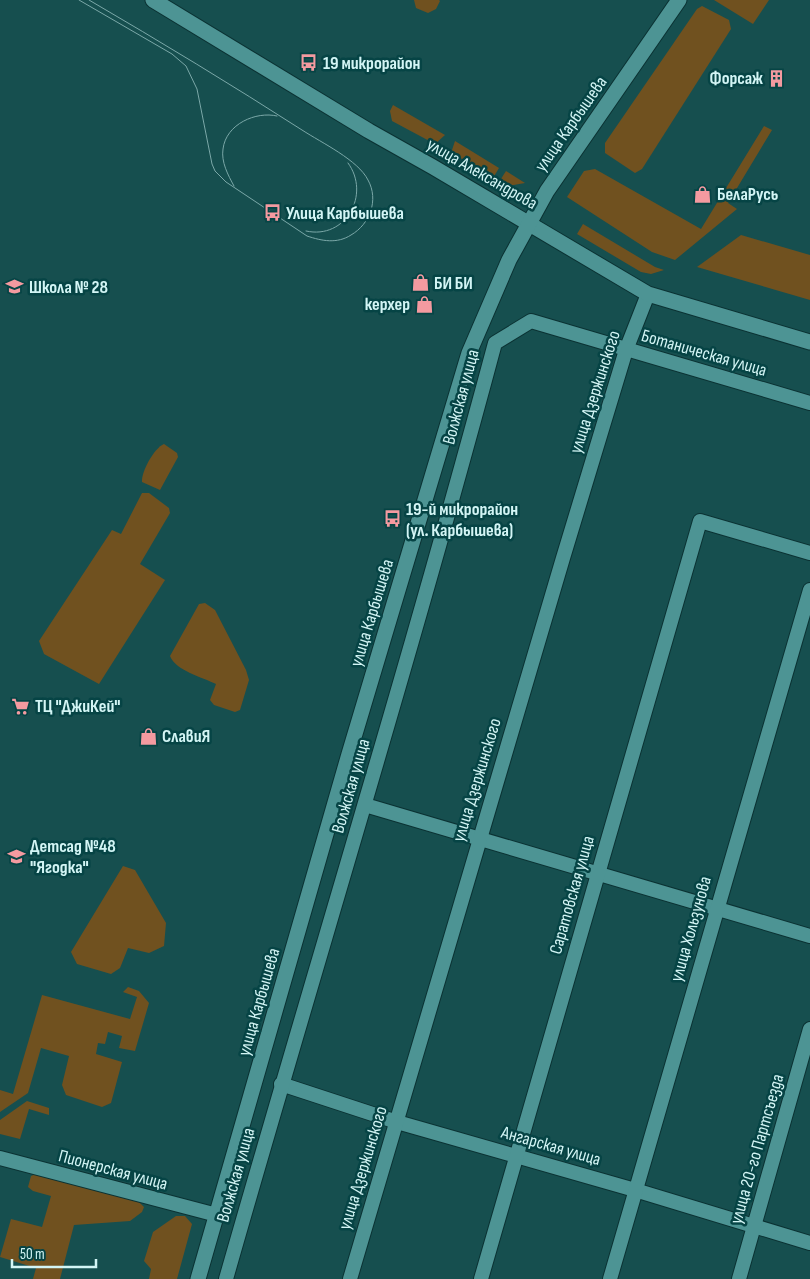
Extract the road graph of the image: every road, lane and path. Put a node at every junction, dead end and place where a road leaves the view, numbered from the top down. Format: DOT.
graph roads {
  1 [pos="153,0"];
  2 [pos="679,0"];
  3 [pos="528,223"];
  4 [pos="648,294"];
  5 [pos="531,321"];
  6 [pos="810,342"];
  7 [pos="626,350"];
  8 [pos="810,403"];
  9 [pos="810,553"];
  10 [pos="810,590"];
  11 [pos="365,805"];
  12 [pos="479,839"];
  13 [pos="597,874"];
  14 [pos="716,908"];
  15 [pos="810,936"];
  16 [pos="810,1029"];
  17 [pos="282,1084"];
  18 [pos="397,1122"];
  19 [pos="516,1156"];
  20 [pos="0,1158"];
  21 [pos="635,1190"];
  22 [pos="217,1216"];
  23 [pos="754,1227"];
  24 [pos="810,1244"];
  25 [pos="198,1279"];
  26 [pos="226,1279"];
  27 [pos="350,1279"];
  28 [pos="481,1279"];
  29 [pos="610,1279"];
  30 [pos="739,1279"];
  1 -- 3 [label="street, улица Александрова"];
  2 -- 3 [label="street, улица Карбышева"];
  3 -- 4 [label="street, улица Александрова"];
  3 -- 22 [label="street, улица Карбышева"];
  4 -- 6 [label="street, улица Александрова"];
  4 -- 7 [label="street, улица Дзержинского"];
  5 -- 7 [label="street, Ботаническая улица"];
  5 -- 11 [label="street, Волжская улица"];
  7 -- 8 [label="street, Ботаническая улица"];
  7 -- 12 [label="street, улица Дзержинского"];
  9 -- 13 [label="street, Саратовская улица"];
  10 -- 14 [label="street, улица Хользунова"];
  11 -- 12 [label="street"];
  11 -- 17 [label="street, Волжская улица"];
  12 -- 13 [label="street"];
  12 -- 18 [label="street, улица Дзержинского"];
  13 -- 14 [label="street"];
  13 -- 19 [label="street, Саратовская улица"];
  14 -- 15 [label="street"];
  14 -- 21 [label="street, улица Хользунова"];
  16 -- 23 [label="street, улица 20-го Партсъезда"];
  17 -- 18 [label="street, Ангарская улица"];
  17 -- 26 [label="street, Волжская улица"];
  18 -- 19 [label="street, Ангарская улица"];
  18 -- 27 [label="street, улица Дзержинского"];
  19 -- 21 [label="street, Ангарская улица"];
  19 -- 28 [label="street, Саратовская улица"];
  20 -- 22 [label="street, Пионерская улица"];
  21 -- 23 [label="street, Ангарская улица"];
  21 -- 29 [label="street, улица Хользунова"];
  22 -- 25 [label="street, улица Карбышева"];
  23 -- 24 [label="street, Ангарская улица"];
  23 -- 30 [label="street, улица 20-го Партсъезда"];
}
